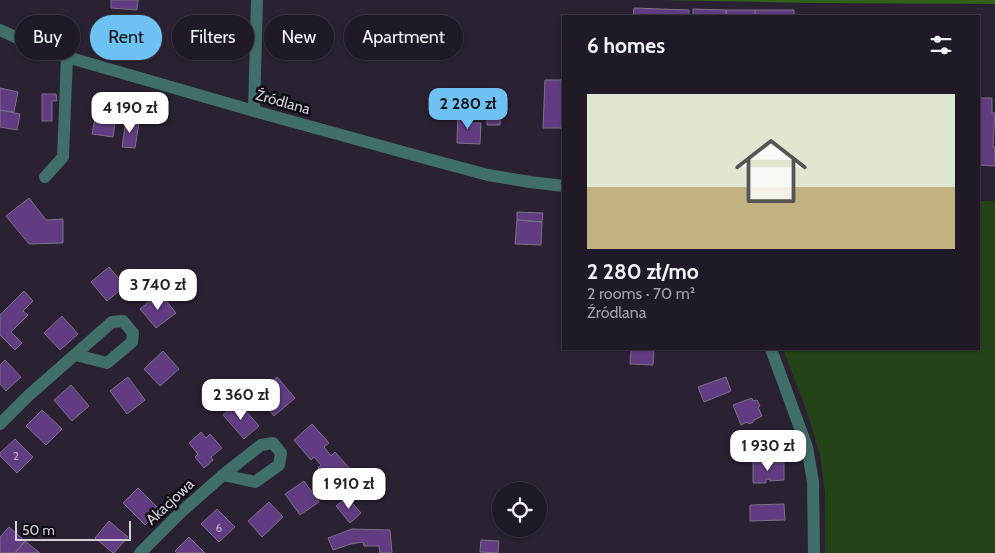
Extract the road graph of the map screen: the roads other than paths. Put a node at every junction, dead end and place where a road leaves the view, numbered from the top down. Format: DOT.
graph roads {
  1 [pos="257,0"];
  2 [pos="0,30"];
  3 [pos="15,37"];
  4 [pos="67,60"];
  5 [pos="77,60"];
  6 [pos="254,111"];
  7 [pos="45,177"];
  8 [pos="562,186"];
  9 [pos="771,350"];
  10 [pos="76,355"];
  11 [pos="0,424"];
  12 [pos="223,475"];
  13 [pos="140,553"];
  14 [pos="814,553"];
  1 -- 6 [label="street"];
  2 -- 3 [label="street, Źródlana"];
  4 -- 7 [label="street"];
  5 -- 6 [label="street, Źródlana"];
  6 -- 8 [label="street, Źródlana"];
  9 -- 14 [label="street"];
  10 -- 11 [label="street"];
  12 -- 13 [label="street, Akacjowa"];
}
